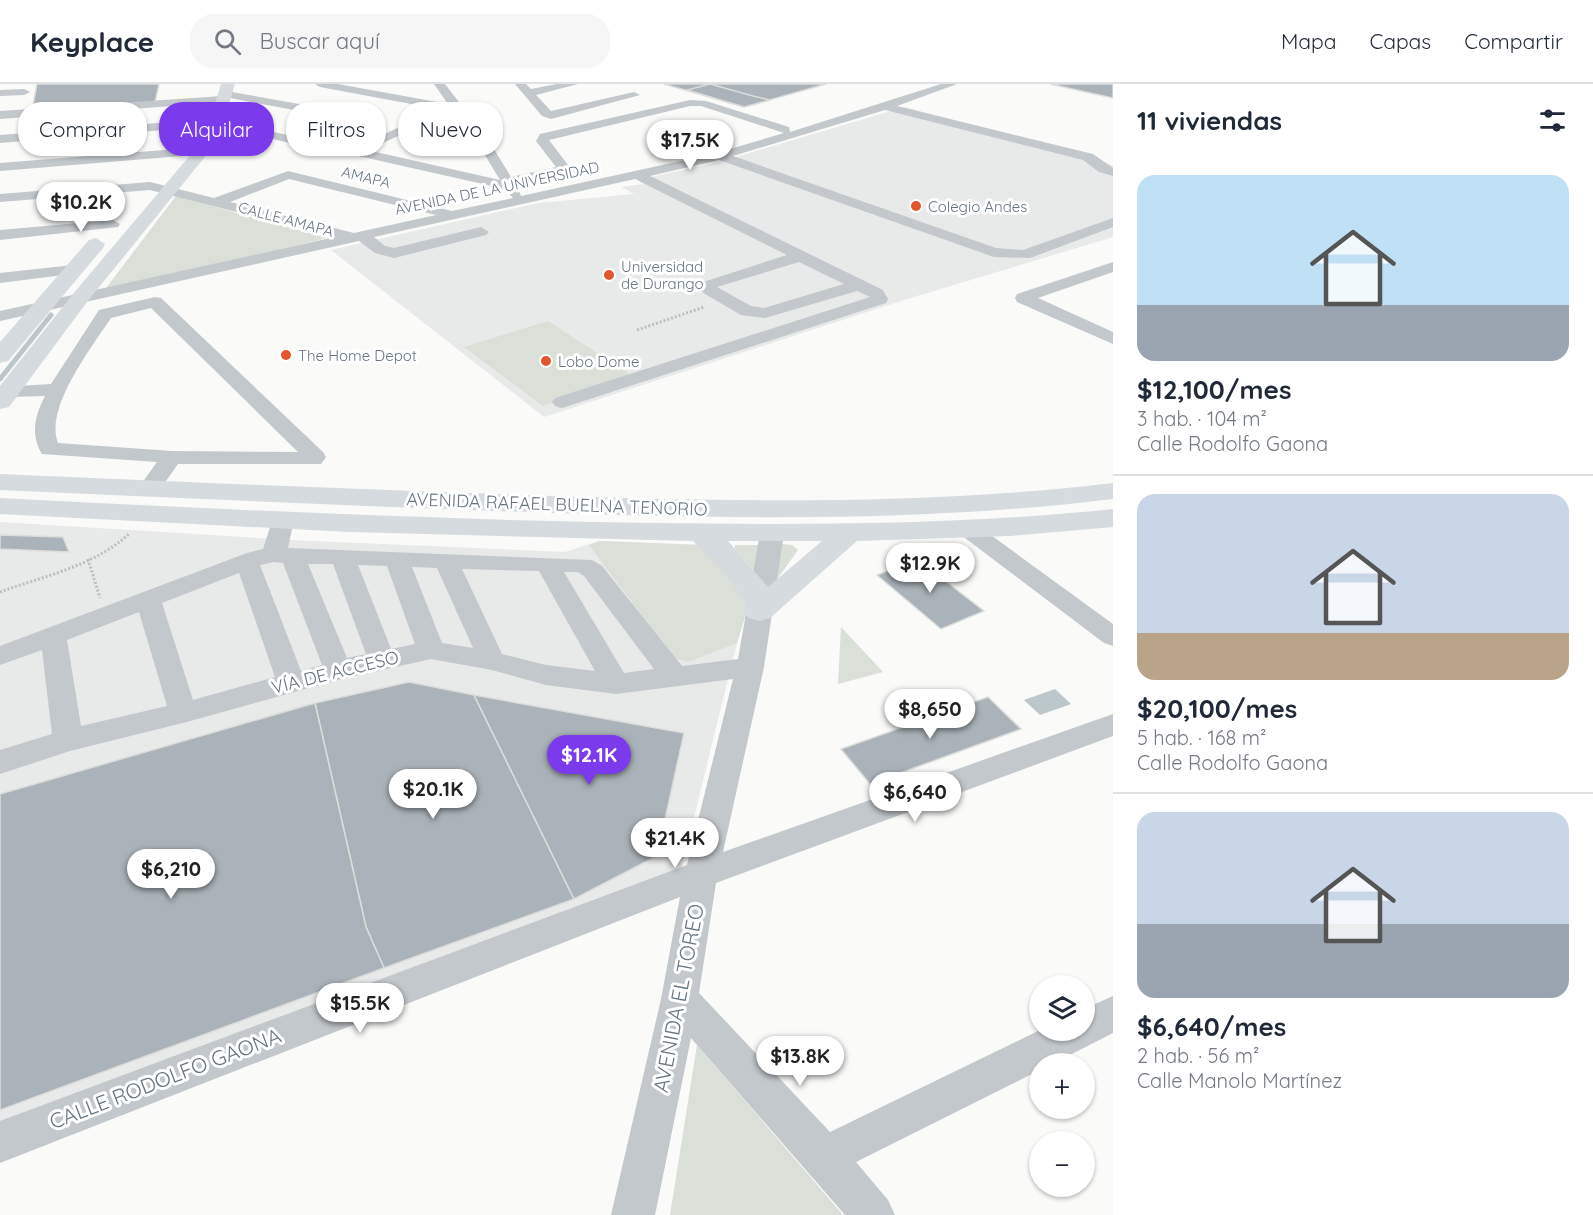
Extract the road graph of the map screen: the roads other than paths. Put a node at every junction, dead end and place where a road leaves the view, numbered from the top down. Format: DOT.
graph roads {
  1 [pos="211,84"];
  2 [pos="320,84"];
  3 [pos="439,84"];
  4 [pos="520,84"];
  5 [pos="573,84"];
  6 [pos="951,84"];
  7 [pos="612,87"];
  8 [pos="24,92"];
  9 [pos="0,93"];
  10 [pos="529,93"];
  11 [pos="222,94"];
  12 [pos="266,102"];
  13 [pos="419,102"];
  14 [pos="453,102"];
  15 [pos="274,103"];
  16 [pos="883,106"];
  17 [pos="0,115"];
  18 [pos="159,127"];
  19 [pos="807,131"];
  20 [pos="398,132"];
  21 [pos="274,136"];
  22 [pos="0,139"];
  23 [pos="830,139"];
  24 [pos="159,154"];
  25 [pos="175,156"];
  26 [pos="197,156"];
  27 [pos="492,156"];
  28 [pos="720,156"];
  29 [pos="767,159"];
  30 [pos="746,165"];
  31 [pos="0,167"];
  32 [pos="1113,172"];
  33 [pos="559,173"];
  34 [pos="630,176"];
  35 [pos="150,186"];
  36 [pos="170,189"];
  37 [pos="512,189"];
  38 [pos="0,198"];
  39 [pos="219,201"];
  40 [pos="452,215"];
  41 [pos="1113,222"];
  42 [pos="113,224"];
  43 [pos="481,232"];
  44 [pos="0,235"];
  45 [pos="356,236"];
  46 [pos="794,258"];
  47 [pos="1113,267"];
  48 [pos="73,270"];
  49 [pos="0,278"];
  50 [pos="859,285"];
  51 [pos="80,298"];
  52 [pos="42,306"];
  53 [pos="0,316"];
  54 [pos="1113,339"];
  55 [pos="0,356"];
  56 [pos="57,390"];
  57 [pos="4,396"];
  58 [pos="562,402"];
  59 [pos="172,457"];
  60 [pos="0,468"];
  61 [pos="13,483"];
  62 [pos="1113,491"];
  63 [pos="147,502"];
  64 [pos="0,506"];
  65 [pos="1113,518"];
  66 [pos="282,520"];
  67 [pos="328,522"];
  68 [pos="772,522"];
  69 [pos="969,530"];
  70 [pos="701,532"];
  71 [pos="849,533"];
  72 [pos="306,555"];
  73 [pos="396,558"];
  74 [pos="446,560"];
  75 [pos="247,562"];
  76 [pos="547,564"];
  77 [pos="148,599"];
  78 [pos="760,606"];
  79 [pos="53,636"];
  80 [pos="1113,637"];
  81 [pos="431,650"];
  82 [pos="0,656"];
  83 [pos="381,660"];
  84 [pos="492,661"];
  85 [pos="750,667"];
  86 [pos="338,670"];
  87 [pos="676,678"];
  88 [pos="291,682"];
  89 [pos="616,684"];
  90 [pos="183,713"];
  91 [pos="1113,725"];
  92 [pos="68,740"];
  93 [pos="0,762"];
  94 [pos="700,874"];
  95 [pos="680,999"];
  96 [pos="1113,1014"];
  97 [pos="1095,1023"];
  98 [pos="1058,1041"];
  99 [pos="0,1142"];
  100 [pos="824,1156"];
  101 [pos="633,1215"];
  102 [pos="873,1215"];
  1 -- 11 [label="main road"];
  2 -- 13 [label="street"];
  3 -- 14 [label="street"];
  4 -- 10 [label="street"];
  5 -- 10 [label="street"];
  6 -- 16 [label="street, AVENIDA DE LA UNIVERSIDAD"];
  7 -- 10 [label="street"];
  8 -- 9 [label="street"];
  11 -- 12 [label="street"];
  11 -- 17 [label="street"];
  15 -- 21 [label="street"];
  16 -- 19 [label="street, AVENIDA DE LA UNIVERSIDAD"];
  16 -- 32 [label="street"];
  18 -- 22 [label="street"];
  19 -- 23 [label="street"];
  19 -- 28 [label="street, AVENIDA DE LA UNIVERSIDAD"];
  20 -- 37 [label="street"];
  24 -- 31 [label="street"];
  25 -- 35 [label="main road"];
  26 -- 36 [label="main road"];
  27 -- 37 [label="street"];
  28 -- 30 [label="street"];
  28 -- 34 [label="street, AVENIDA DE LA UNIVERSIDAD"];
  29 -- 30 [label="street"];
  30 -- 41 [label="street"];
  33 -- 33 [label="street"];
  33 -- 37 [label="street"];
  34 -- 37 [label="street, AVENIDA DE LA UNIVERSIDAD"];
  34 -- 46 [label="street"];
  35 -- 36 [label="street"];
  35 -- 38 [label="street"];
  35 -- 42 [label="main road"];
  36 -- 39 [label="street"];
  36 -- 51 [label="main road"];
  37 -- 40 [label="street, AVENIDA DE LA UNIVERSIDAD"];
  39 -- 40 [label="street, AMAPA"];
  39 -- 45 [label="street, CALLE AMAPA"];
  40 -- 45 [label="street, AVENIDA DE LA UNIVERSIDAD"];
  42 -- 44 [label="street"];
  42 -- 48 [label="main road"];
  43 -- 45 [label="street"];
  45 -- 51 [label="street, AVENIDA DE LA UNIVERSIDAD"];
  46 -- 50 [label="street"];
  46 -- 50 [label="street"];
  47 -- 54 [label="street"];
  48 -- 49 [label="street"];
  48 -- 52 [label="main road"];
  50 -- 58 [label="street"];
  51 -- 52 [label="street, AVENIDA DE LA UNIVERSIDAD"];
  51 -- 57 [label="main road"];
  52 -- 53 [label="street, AVENIDA DE LA UNIVERSIDAD"];
  52 -- 55 [label="main road"];
  56 -- 57 [label="street"];
  56 -- 59 [label="street"];
  56 -- 59 [label="street"];
  59 -- 63 [label="street"];
  60 -- 61 [label="main road"];
  61 -- 63 [label="main road, AVENIDA RAFAEL BUELNA TENORIO"];
  62 -- 68 [label="main road, AVENIDA RAFAEL BUELNA TENORIO"];
  63 -- 64 [label="main road, AVENIDA RAFAEL BUELNA TENORIO"];
  63 -- 66 [label="main road, AVENIDA RAFAEL BUELNA TENORIO"];
  63 -- 68 [label="main road, AVENIDA RAFAEL BUELNA TENORIO"];
  65 -- 69 [label="main road, AVENIDA RAFAEL BUELNA TENORIO"];
  66 -- 67 [label="main road, AVENIDA RAFAEL BUELNA TENORIO"];
  66 -- 72 [label="street"];
  67 -- 70 [label="main road, AVENIDA RAFAEL BUELNA TENORIO"];
  67 -- 72 [label="street"];
  68 -- 70 [label="main road, AVENIDA RAFAEL BUELNA TENORIO"];
  68 -- 71 [label="main road, AVENIDA RAFAEL BUELNA TENORIO"];
  68 -- 78 [label="street, AVENIDA EL TOREO"];
  69 -- 71 [label="main road, AVENIDA RAFAEL BUELNA TENORIO"];
  69 -- 80 [label="street"];
  70 -- 78 [label="main road"];
  71 -- 78 [label="main road"];
  72 -- 73 [label="street"];
  72 -- 75 [label="street"];
  72 -- 83 [label="street"];
  72 -- 86 [label="street"];
  73 -- 74 [label="street"];
  73 -- 81 [label="street"];
  74 -- 76 [label="street"];
  74 -- 84 [label="street"];
  75 -- 77 [label="street"];
  75 -- 88 [label="street"];
  76 -- 87 [label="street"];
  76 -- 89 [label="street"];
  77 -- 79 [label="street"];
  77 -- 90 [label="street"];
  78 -- 85 [label="street, AVENIDA EL TOREO"];
  79 -- 82 [label="street"];
  79 -- 92 [label="street"];
  81 -- 83 [label="street, VÍA DE ACCESO"];
  81 -- 84 [label="street, VÍA DE ACCESO"];
  83 -- 86 [label="street, VÍA DE ACCESO"];
  84 -- 89 [label="street, VÍA DE ACCESO"];
  85 -- 87 [label="street, VÍA DE ACCESO"];
  85 -- 94 [label="street, AVENIDA EL TOREO"];
  86 -- 88 [label="street, VÍA DE ACCESO"];
  87 -- 89 [label="street, VÍA DE ACCESO"];
  88 -- 90 [label="street, VÍA DE ACCESO"];
  90 -- 92 [label="street, VÍA DE ACCESO"];
  91 -- 94 [label="street, CALLE RODOLFO GAONA"];
  92 -- 93 [label="street, VÍA DE ACCESO"];
  94 -- 95 [label="street, AVENIDA EL TOREO"];
  94 -- 99 [label="street, CALLE RODOLFO GAONA"];
  95 -- 100 [label="street"];
  95 -- 101 [label="street, AVENIDA EL TOREO"];
  96 -- 97 [label="street"];
  98 -- 100 [label="street"];
  100 -- 102 [label="street"];
}
